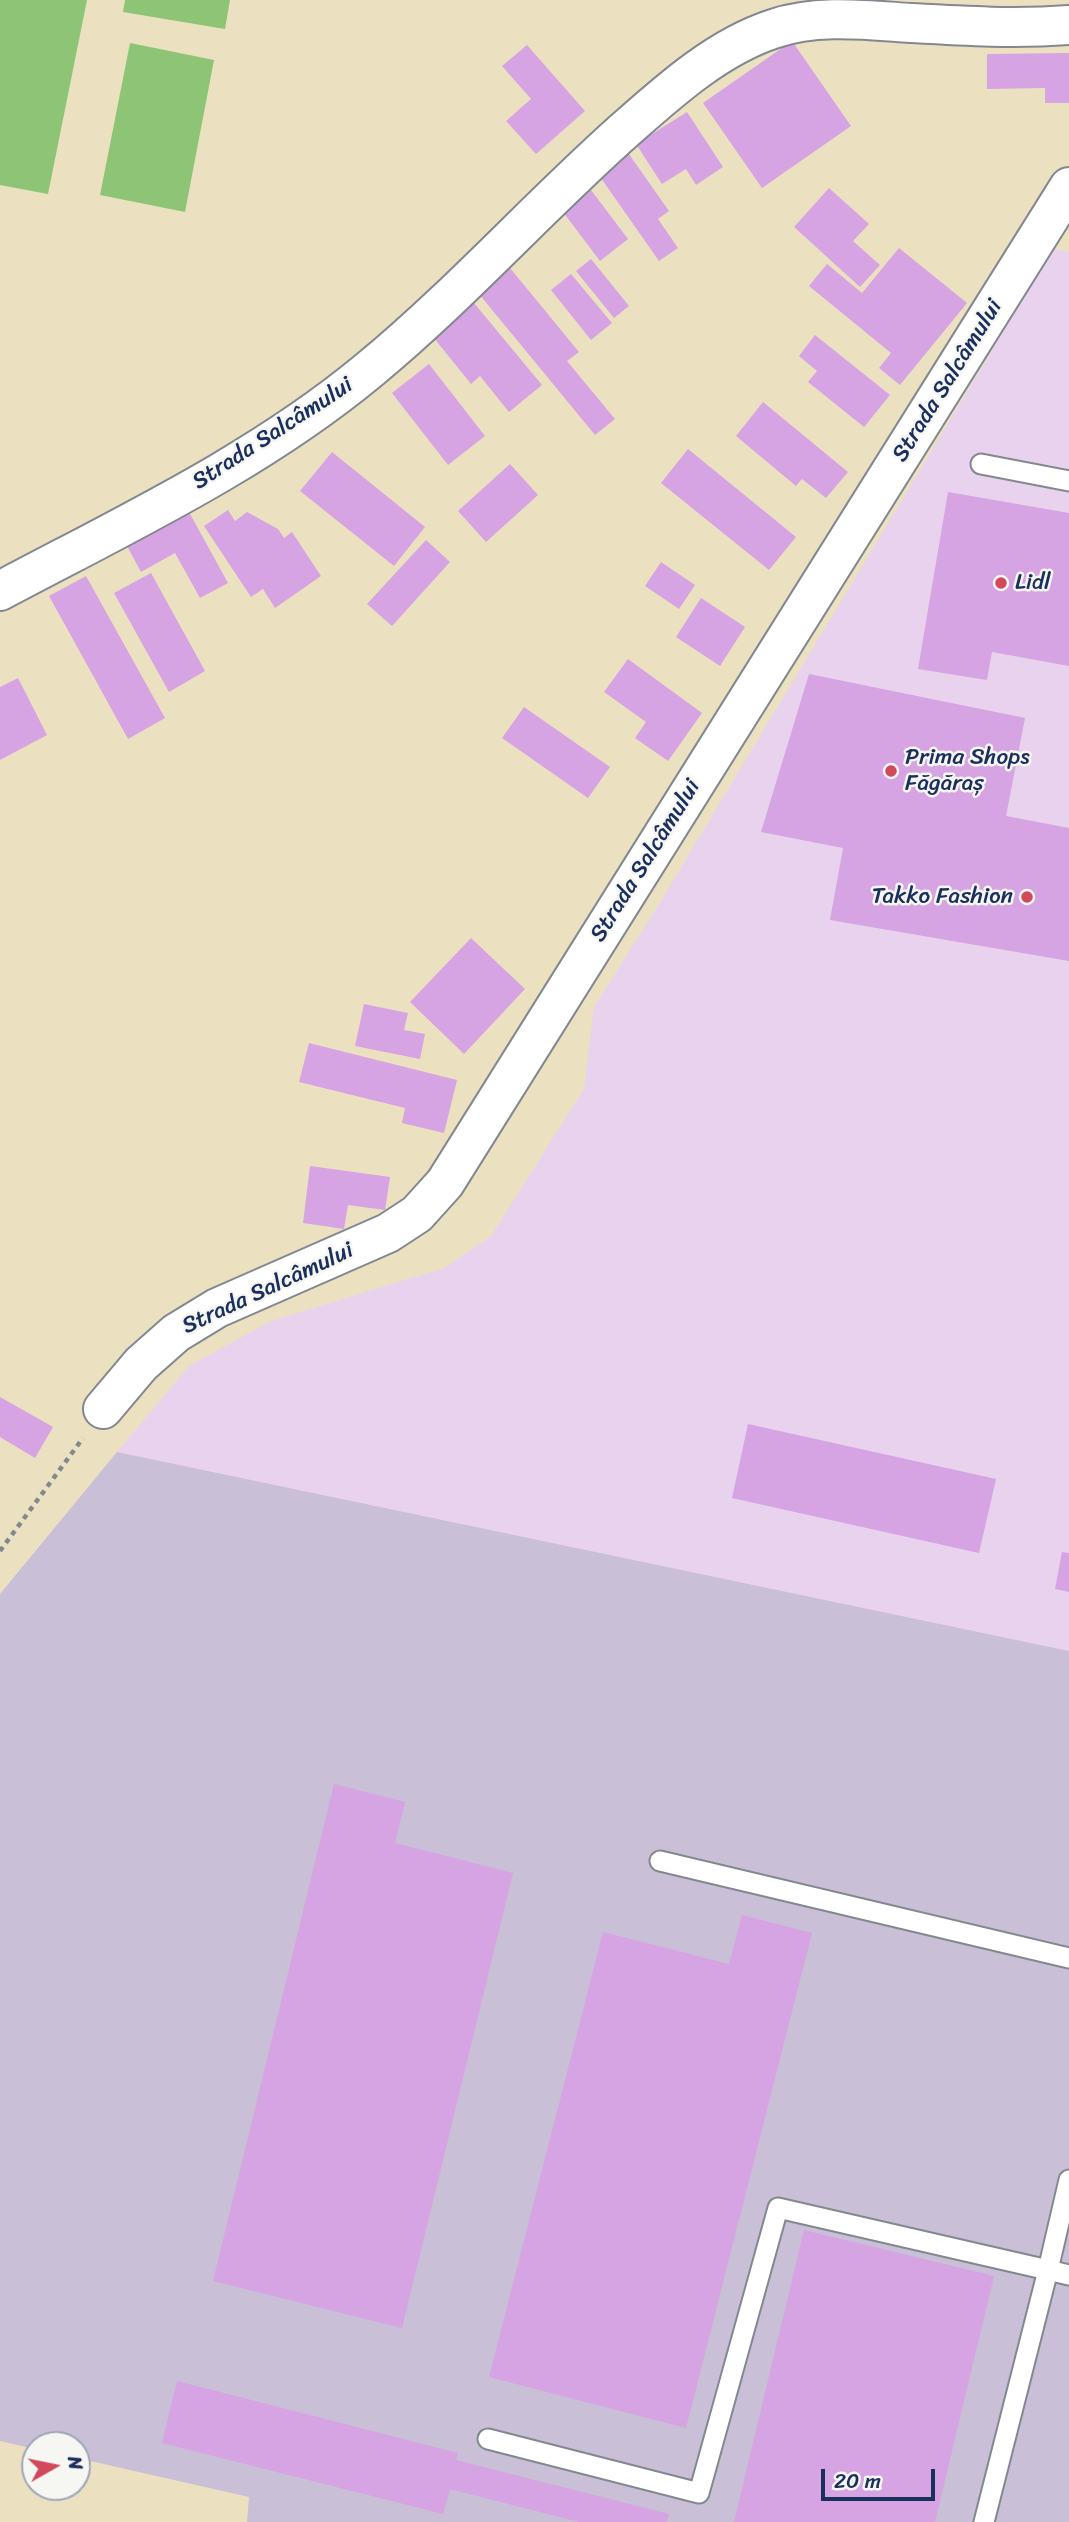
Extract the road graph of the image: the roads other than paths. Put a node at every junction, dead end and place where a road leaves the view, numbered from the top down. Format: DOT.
graph roads {
  1 [pos="1069,24"];
  2 [pos="1069,187"];
  3 [pos="981,464"];
  4 [pos="1069,481"];
  5 [pos="0,591"];
  6 [pos="103,1409"];
  7 [pos="660,1861"];
  8 [pos="1069,1958"];
  9 [pos="1069,2180"];
  10 [pos="1048,2270"];
  11 [pos="1069,2274"];
  12 [pos="488,2439"];
  13 [pos="984,2522"];
  1 -- 5 [label="street, Strada Salcâmului"];
  2 -- 6 [label="street, Strada Salcâmului"];
  3 -- 4 [label="lane"];
  7 -- 8 [label="lane"];
  9 -- 10 [label="lane"];
  10 -- 11 [label="lane"];
  10 -- 12 [label="lane"];
  10 -- 13 [label="lane"];
}
